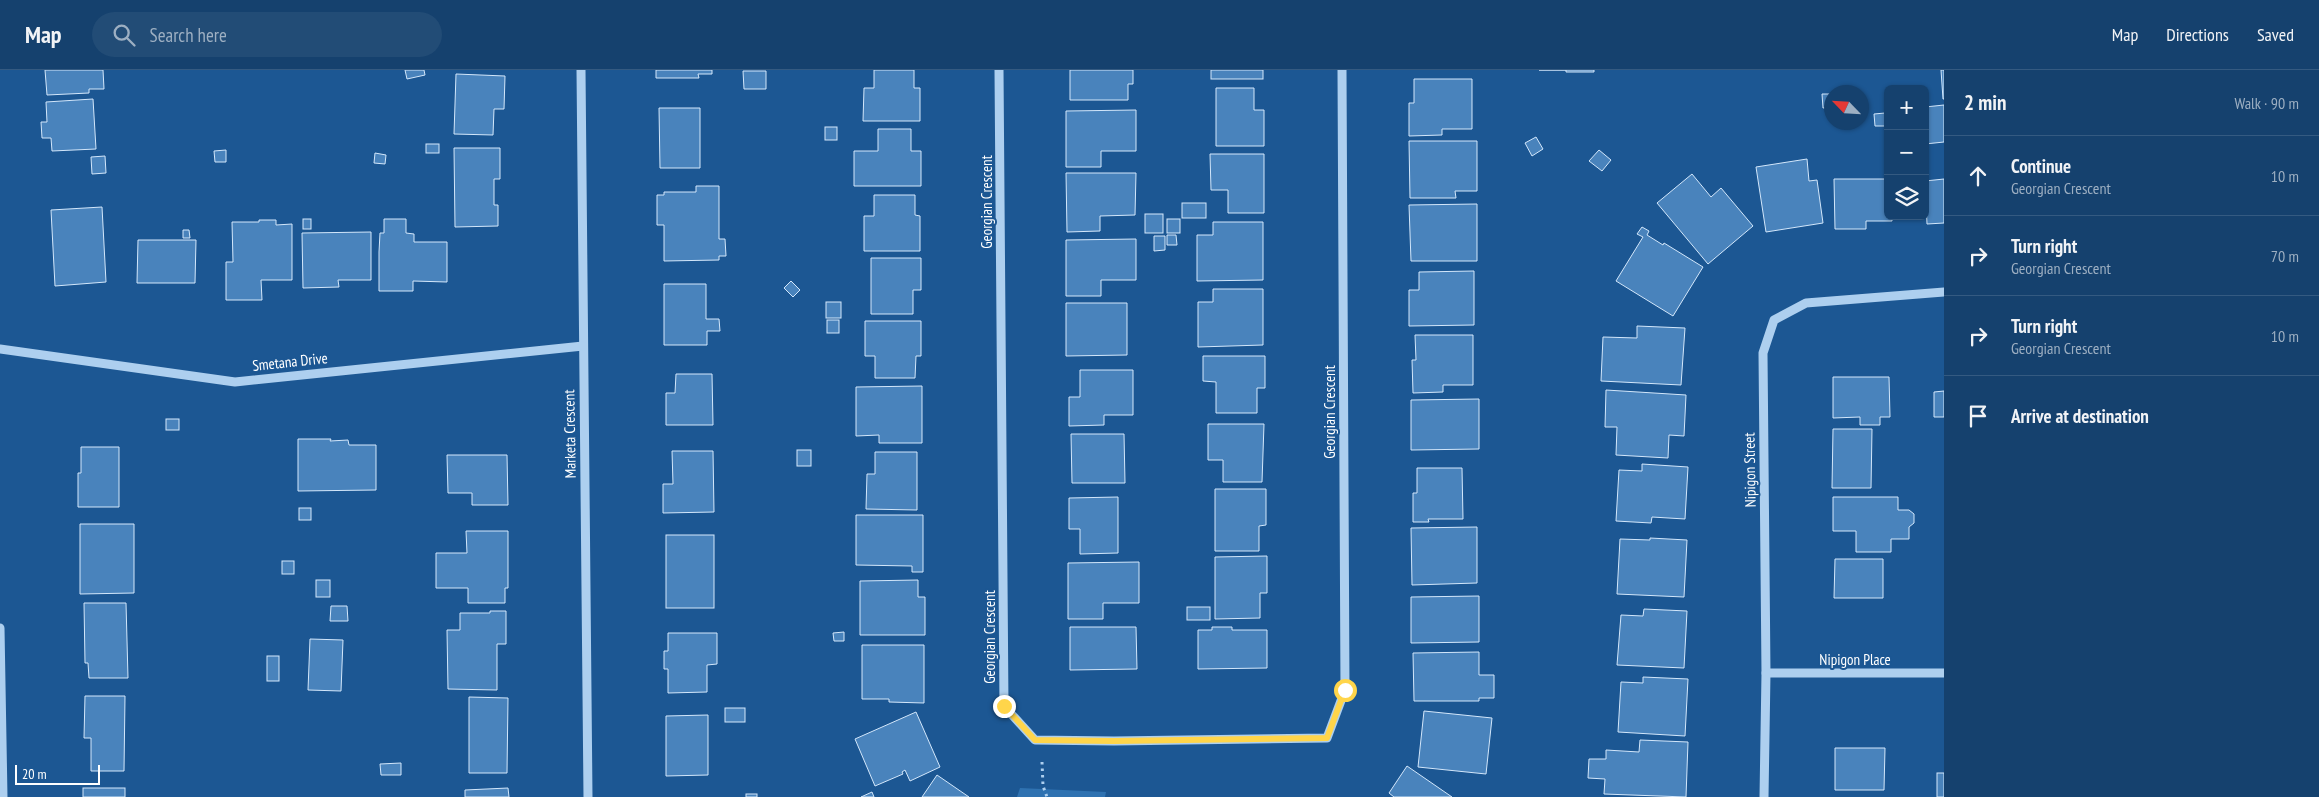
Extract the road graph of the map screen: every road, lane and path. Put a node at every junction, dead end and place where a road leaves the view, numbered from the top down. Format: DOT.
graph roads {
  1 [pos="581,70"];
  2 [pos="1000,70"];
  3 [pos="1342,70"];
  4 [pos="1944,292"];
  5 [pos="583,346"];
  6 [pos="0,350"];
  7 [pos="0,628"];
  8 [pos="1944,673"];
  9 [pos="1766,674"];
  10 [pos="1042,762"];
  11 [pos="2,797"];
  12 [pos="588,797"];
  13 [pos="1047,797"];
  14 [pos="1764,797"];
  1 -- 5 [label="street, Marketa Crescent"];
  2 -- 3 [label="street, Georgian Crescent"];
  4 -- 9 [label="street, Nipigon Street"];
  5 -- 6 [label="street, Smetana Drive"];
  5 -- 12 [label="street, Marketa Crescent"];
  7 -- 11 [label="street"];
  8 -- 9 [label="street, Nipigon Place"];
  9 -- 14 [label="street, Nipigon Street"];
  10 -- 13 [label="path"];
}
